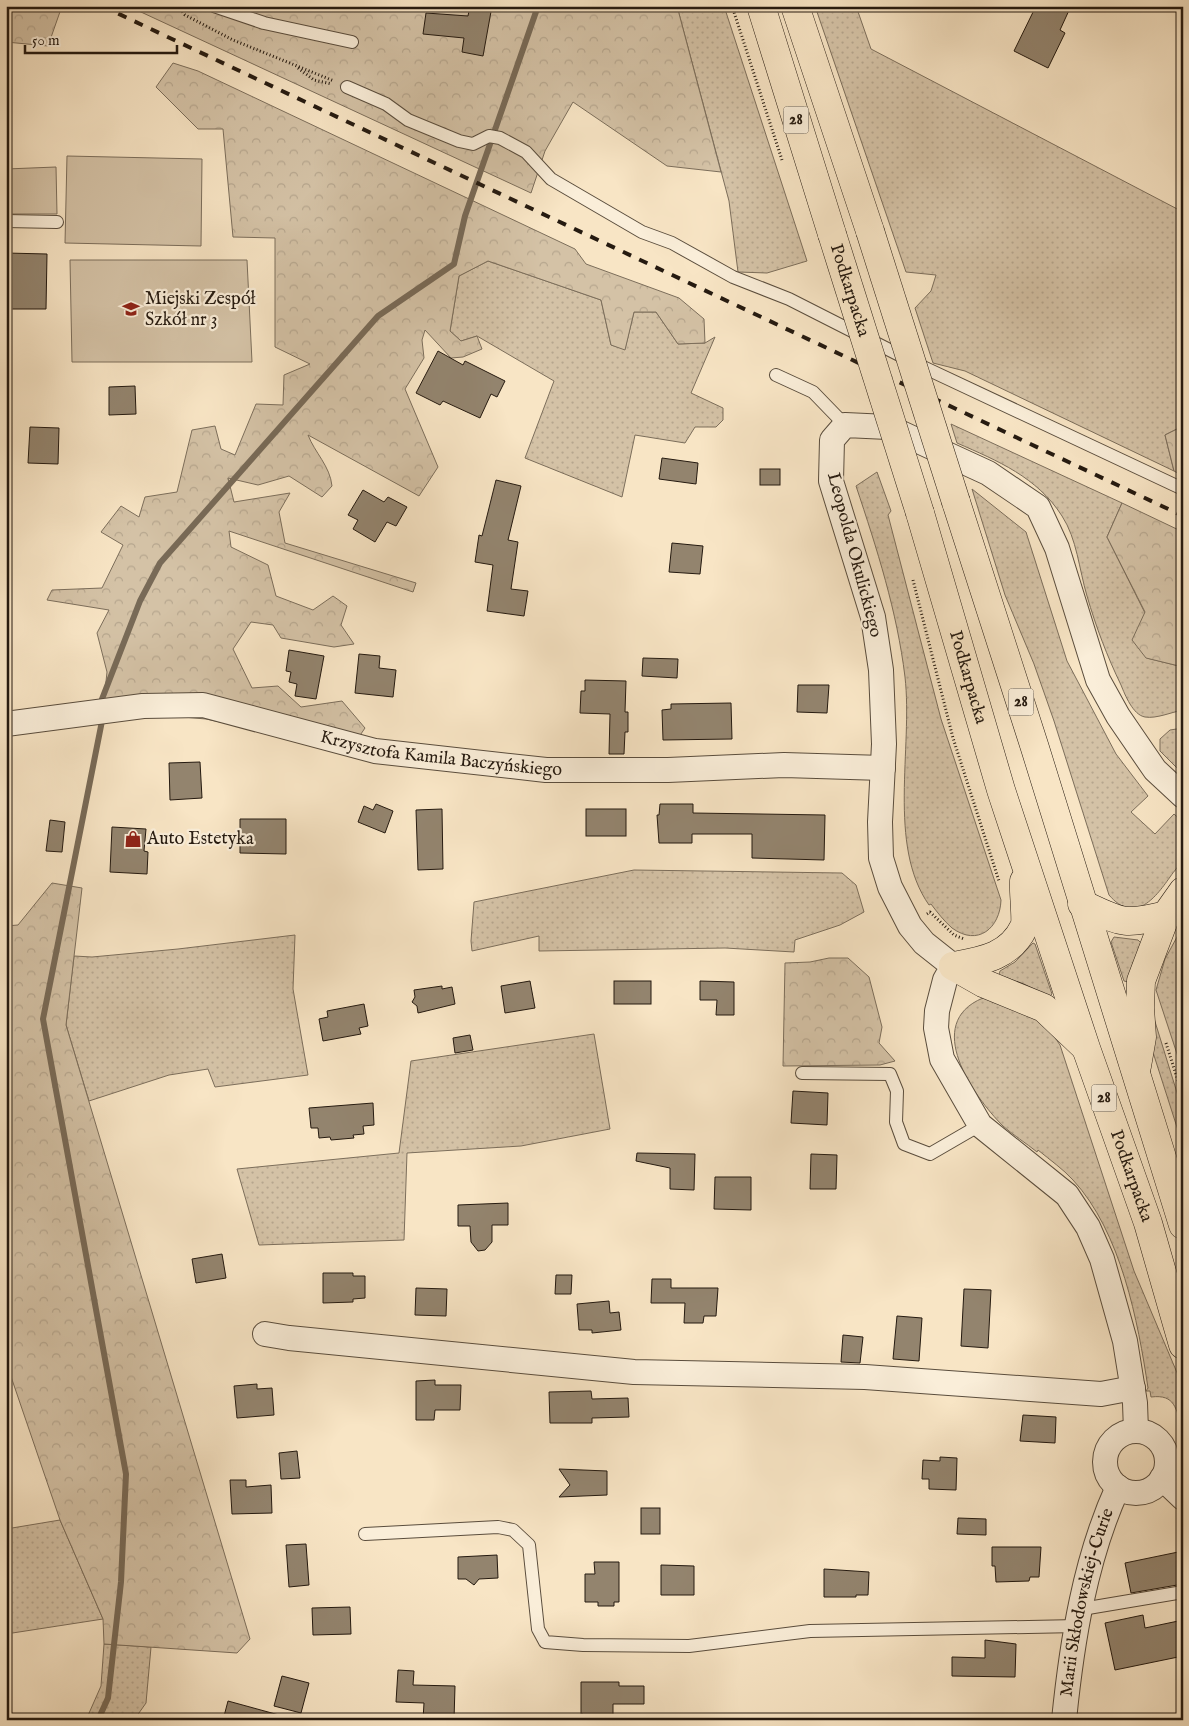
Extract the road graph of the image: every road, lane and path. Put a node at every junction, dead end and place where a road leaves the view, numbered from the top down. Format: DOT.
graph roads {
  1 [pos="178,6"];
  2 [pos="214,6"];
  3 [pos="732,6"];
  4 [pos="761,6"];
  5 [pos="796,6"];
  6 [pos="352,42"];
  7 [pos="296,67"];
  8 [pos="347,87"];
  9 [pos="784,168"];
  10 [pos="6,221"];
  11 [pos="57,222"];
  12 [pos="776,375"];
  13 [pos="846,425"];
  14 [pos="1183,489"];
  15 [pos="912,576"];
  16 [pos="6,724"];
  17 [pos="883,768"];
  18 [pos="1183,796"];
  19 [pos="1023,852"];
  20 [pos="1000,885"];
  21 [pos="1183,891"];
  22 [pos="1082,904"];
  23 [pos="1166,915"];
  24 [pos="921,918"];
  25 [pos="969,940"];
  26 [pos="953,966"];
  27 [pos="1165,1039"];
  28 [pos="1086,1048"];
  29 [pos="802,1073"];
  30 [pos="1135,1075"];
  31 [pos="1183,1098"];
  32 [pos="980,1125"];
  33 [pos="1183,1225"];
  34 [pos="265,1334"];
  35 [pos="1183,1345"];
  36 [pos="1133,1388"];
  37 [pos="1136,1431"];
  38 [pos="1162,1478"];
  39 [pos="1118,1487"];
  40 [pos="1183,1498"];
  41 [pos="365,1534"];
  42 [pos="1183,1592"];
  43 [pos="1080,1617"];
  44 [pos="1064,1720"];
  1 -- 7 [label="path"];
  2 -- 6 [label="lane"];
  3 -- 9 [label="path"];
  4 -- 19 [label="main road, Podkarpacka / 28, bridge"];
  5 -- 22 [label="main road, Podkarpacka / 28, bridge"];
  7 -- 8 [label="path"];
  7 -- 8 [label="path"];
  8 -- 14 [label="lane"];
  10 -- 11 [label="lane"];
  12 -- 13 [label="lane"];
  13 -- 17 [label="street, Leopolda Okulickiego"];
  13 -- 18 [label="street"];
  15 -- 20 [label="path"];
  16 -- 17 [label="street, Krzysztofa Kamila Baczyńskiego"];
  17 -- 26 [label="street, Leopolda Okulickiego"];
  19 -- 26 [label="main road"];
  19 -- 28 [label="main road, Podkarpacka / 28"];
  21 -- 23 [label="main road"];
  22 -- 23 [label="main road"];
  22 -- 30 [label="main road, Podkarpacka / 28"];
  23 -- 30 [label="main road"];
  24 -- 25 [label="path"];
  26 -- 28 [label="main road"];
  26 -- 32 [label="street"];
  27 -- 31 [label="path"];
  28 -- 35 [label="main road, Podkarpacka / 28"];
  29 -- 32 [label="lane"];
  30 -- 33 [label="main road, Podkarpacka / 28"];
  32 -- 36 [label="street"];
  34 -- 36 [label="street"];
  36 -- 37 [label="street"];
  37 -- 38 [label="street"];
  37 -- 39 [label="street"];
  38 -- 39 [label="street"];
  38 -- 40 [label="street"];
  39 -- 43 [label="street, Marii Skłodowskiej-Curie"];
  41 -- 43 [label="lane"];
  42 -- 43 [label="lane"];
  43 -- 44 [label="street, Marii Skłodowskiej-Curie"];
}
